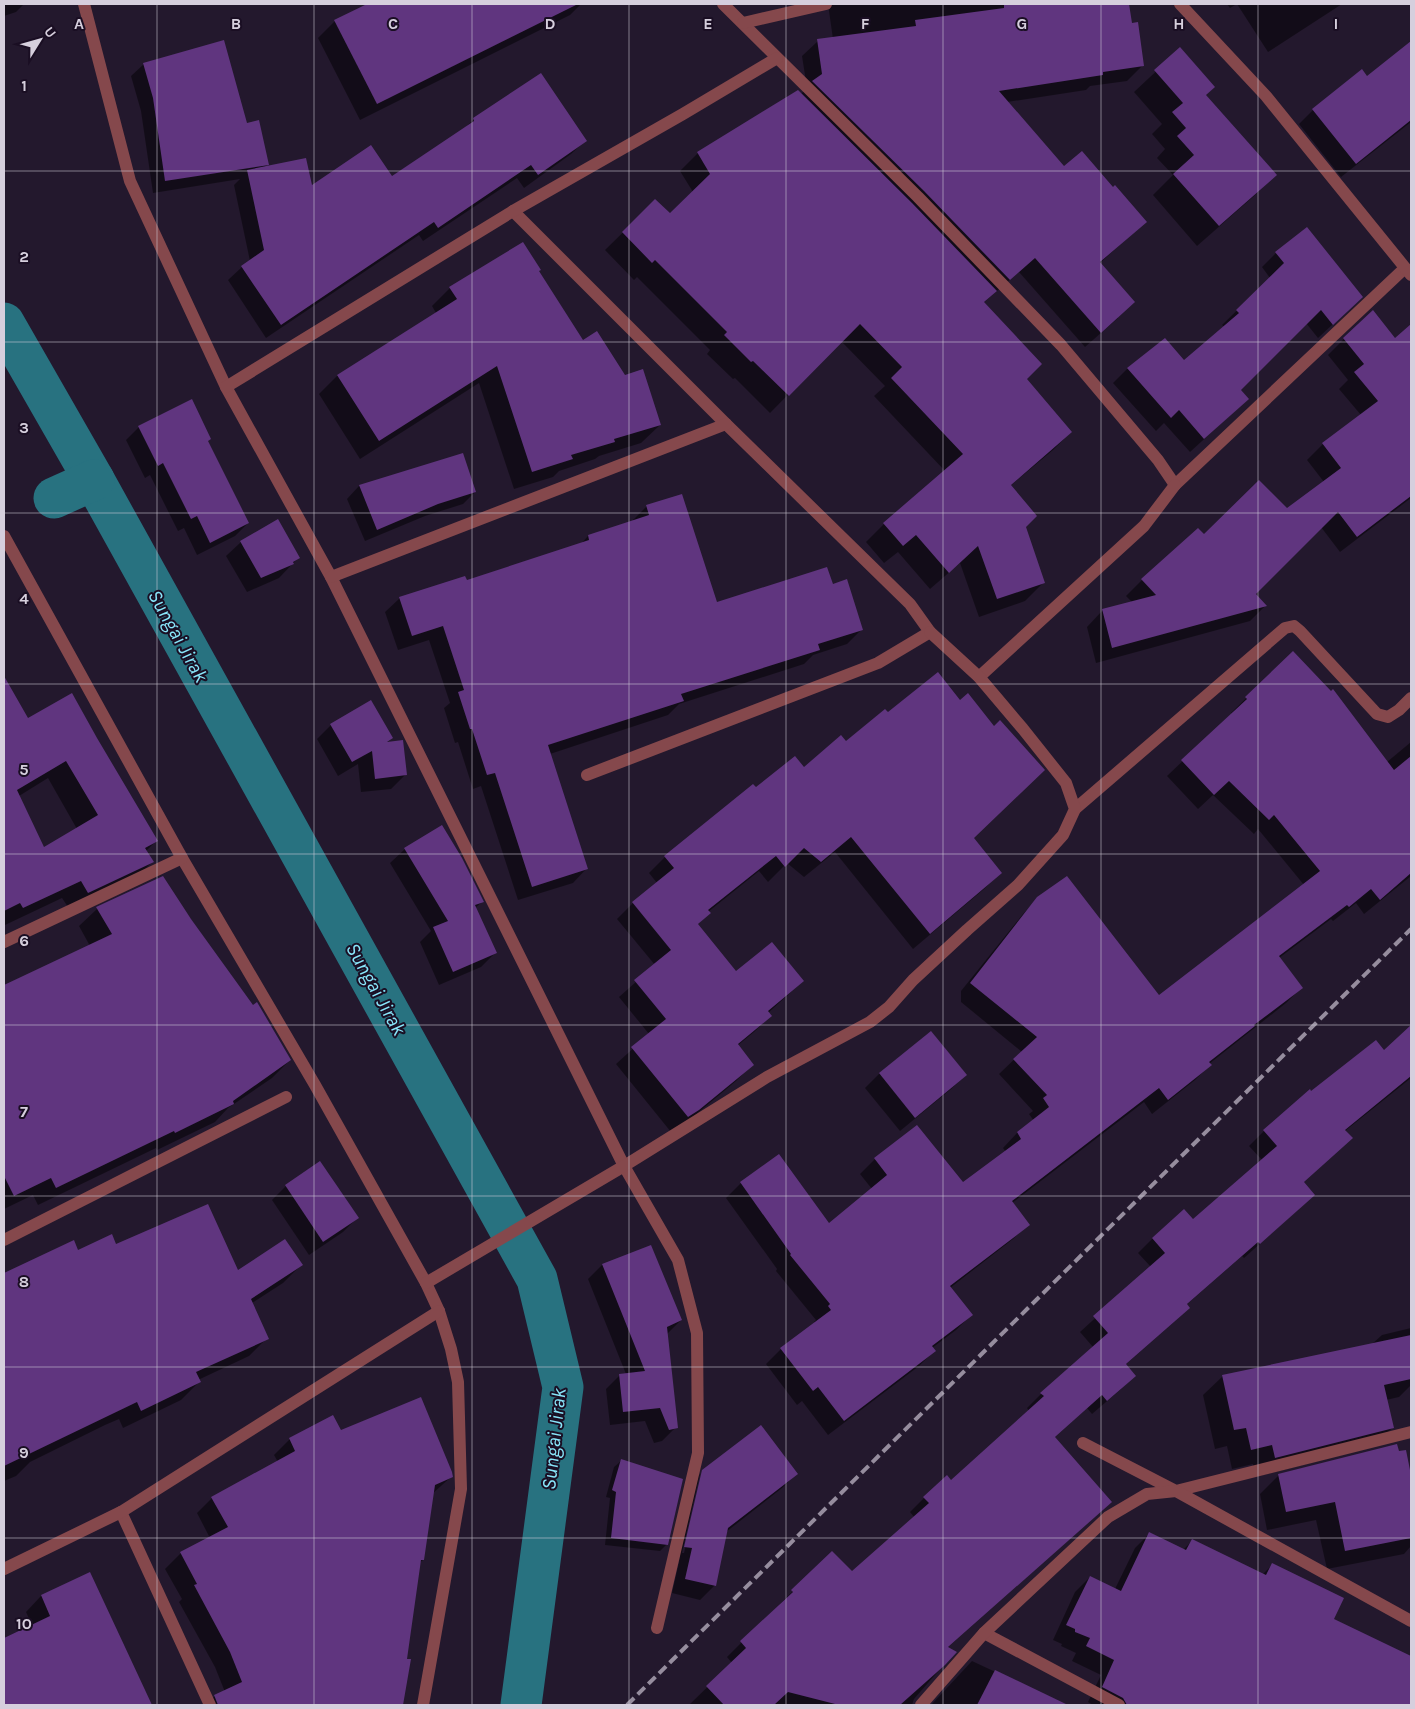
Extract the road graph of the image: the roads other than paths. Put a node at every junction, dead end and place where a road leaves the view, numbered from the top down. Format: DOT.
graph roads {
  1 [pos="84,4"];
  2 [pos="723,4"];
  3 [pos="826,4"];
  4 [pos="1180,4"];
  5 [pos="743,23"];
  6 [pos="777,58"];
  7 [pos="514,211"];
  8 [pos="1408,272"];
  9 [pos="226,387"];
  10 [pos="726,424"];
  11 [pos="1175,485"];
  12 [pos="4,536"];
  13 [pos="331,577"];
  14 [pos="930,632"];
  15 [pos="979,678"];
  16 [pos="1411,698"];
  17 [pos="587,775"];
  18 [pos="1075,809"];
  19 [pos="182,858"];
  20 [pos="4,942"];
  21 [pos="286,1097"];
  22 [pos="624,1166"];
  23 [pos="4,1240"];
  24 [pos="426,1283"];
  25 [pos="439,1311"];
  26 [pos="1411,1432"];
  27 [pos="1083,1443"];
  28 [pos="1176,1491"];
  29 [pos="121,1512"];
  30 [pos="4,1569"];
  31 [pos="1411,1621"];
  32 [pos="657,1628"];
  33 [pos="984,1632"];
  34 [pos="210,1705"];
  35 [pos="422,1705"];
  36 [pos="921,1705"];
  37 [pos="1119,1705"];
  1 -- 9 [label="street"];
  2 -- 5 [label="street"];
  3 -- 5 [label="street"];
  4 -- 8 [label="street"];
  5 -- 6 [label="street"];
  6 -- 7 [label="street"];
  6 -- 11 [label="street"];
  7 -- 9 [label="street"];
  7 -- 10 [label="street"];
  8 -- 11 [label="street"];
  9 -- 13 [label="street"];
  10 -- 13 [label="street"];
  10 -- 14 [label="street"];
  11 -- 15 [label="street"];
  12 -- 19 [label="street"];
  13 -- 22 [label="street"];
  14 -- 15 [label="street"];
  14 -- 17 [label="street"];
  15 -- 18 [label="street"];
  16 -- 18 [label="street"];
  18 -- 22 [label="street"];
  19 -- 20 [label="street"];
  19 -- 24 [label="street"];
  21 -- 23 [label="street"];
  22 -- 24 [label="street"];
  22 -- 32 [label="street"];
  24 -- 25 [label="street"];
  25 -- 29 [label="street"];
  25 -- 35 [label="street"];
  26 -- 28 [label="street"];
  27 -- 28 [label="street"];
  28 -- 31 [label="street"];
  28 -- 33 [label="street"];
  29 -- 30 [label="street"];
  29 -- 34 [label="street"];
  33 -- 36 [label="street"];
  33 -- 37 [label="street"];
}
